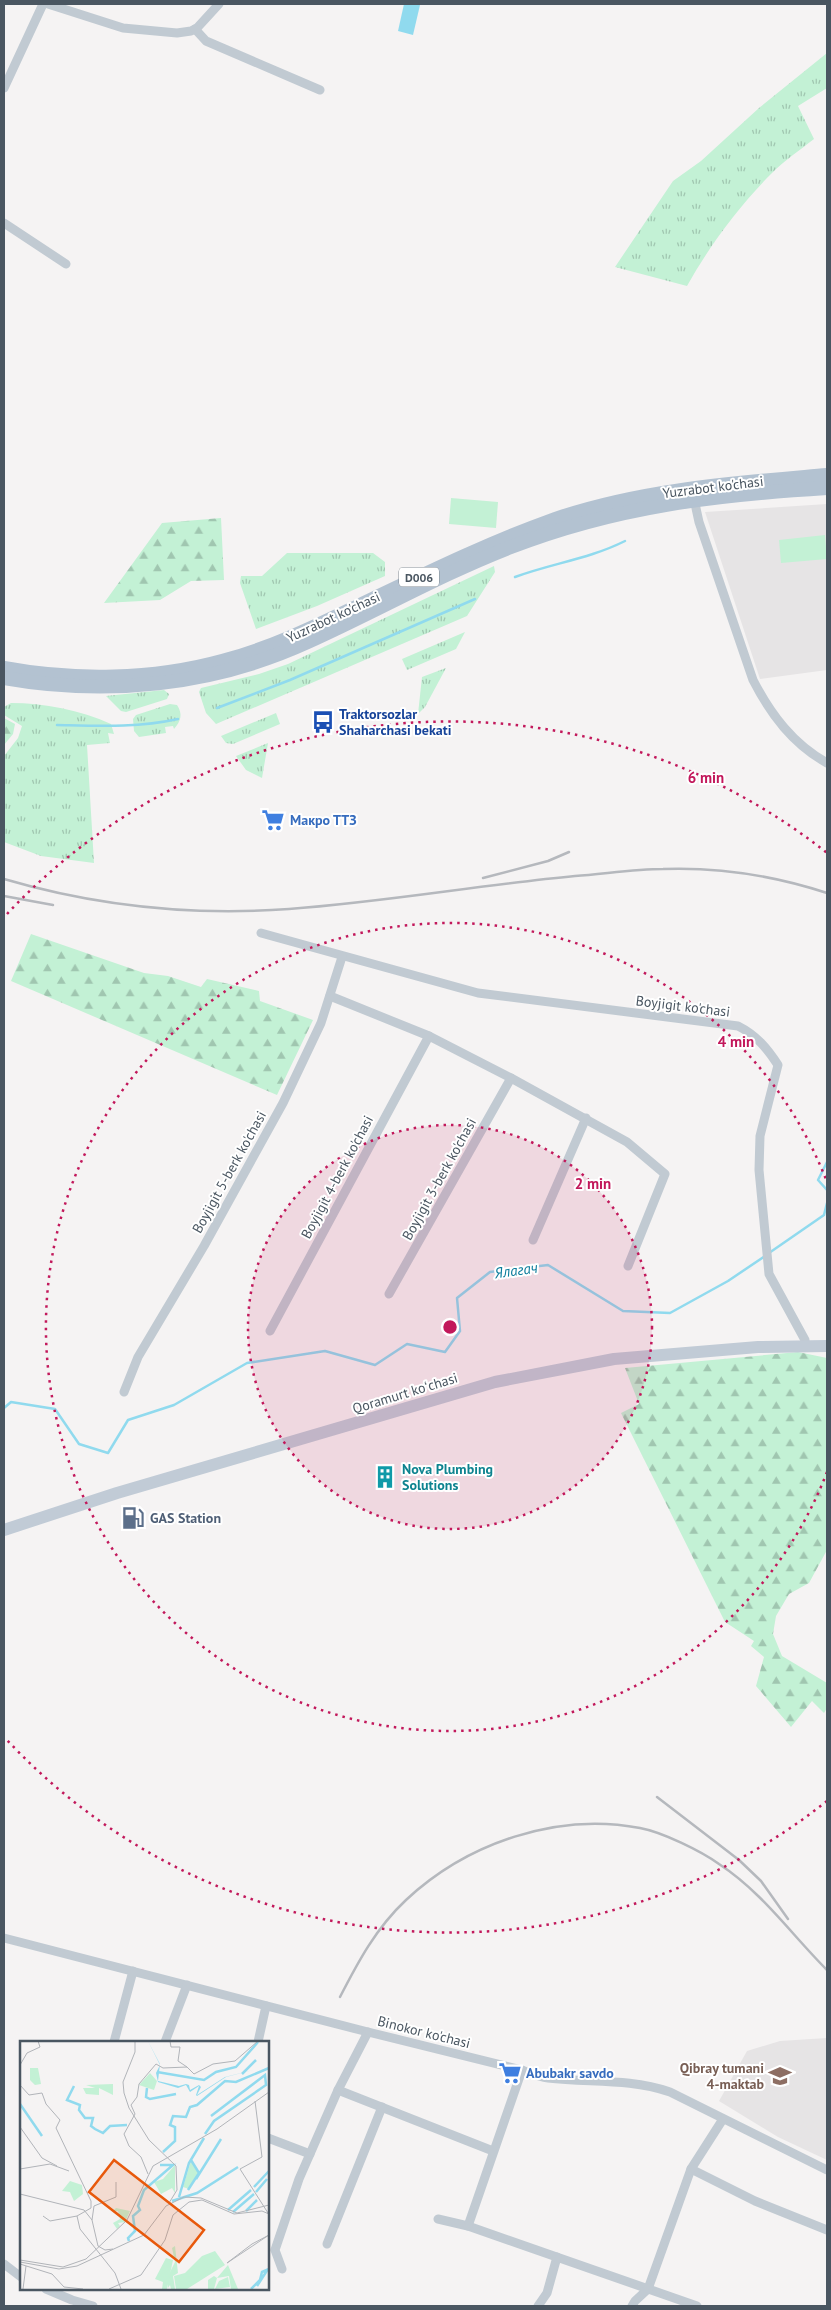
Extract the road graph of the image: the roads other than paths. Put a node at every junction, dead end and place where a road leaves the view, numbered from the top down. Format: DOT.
graph roads {
  1 [pos="43,4"];
  2 [pos="48,4"];
  3 [pos="218,4"];
  4 [pos="195,29"];
  5 [pos="4,88"];
  6 [pos="320,90"];
  7 [pos="4,223"];
  8 [pos="66,264"];
  9 [pos="827,475"];
  10 [pos="827,488"];
  11 [pos="694,499"];
  12 [pos="507,543"];
  13 [pos="4,668"];
  14 [pos="179,676"];
  15 [pos="4,678"];
  16 [pos="827,763"];
  17 [pos="261,933"];
  18 [pos="342,957"];
  19 [pos="330,996"];
  20 [pos="429,1036"];
  21 [pos="511,1078"];
  22 [pos="586,1118"];
  23 [pos="533,1240"];
  24 [pos="628,1266"];
  25 [pos="389,1294"];
  26 [pos="270,1331"];
  27 [pos="827,1340"];
  28 [pos="805,1342"];
  29 [pos="827,1346"];
  30 [pos="124,1392"];
  31 [pos="116,1491"];
  32 [pos="4,1525"];
  33 [pos="4,1530"];
  34 [pos="4,1938"];
  35 [pos="133,1971"];
  36 [pos="187,1985"];
  37 [pos="266,2006"];
  38 [pos="368,2032"];
  39 [pos="114,2041"];
  40 [pos="165,2041"];
  41 [pos="258,2041"];
  42 [pos="522,2070"];
  43 [pos="338,2090"];
  44 [pos="382,2107"];
  45 [pos="723,2119"];
  46 [pos="269,2138"];
  47 [pos="493,2151"];
  48 [pos="310,2154"];
  49 [pos="692,2169"];
  50 [pos="827,2170"];
  51 [pos="438,2219"];
  52 [pos="468,2226"];
  53 [pos="827,2230"];
  54 [pos="327,2244"];
  55 [pos="557,2257"];
  56 [pos="4,2264"];
  57 [pos="282,2269"];
  58 [pos="20,2276"];
  59 [pos="648,2289"];
  60 [pos="48,2290"];
  61 [pos="93,2306"];
  62 [pos="538,2306"];
  63 [pos="632,2306"];
  64 [pos="697,2306"];
  1 -- 5 [label="street"];
  2 -- 4 [label="street"];
  3 -- 4 [label="street"];
  4 -- 6 [label="street"];
  7 -- 8 [label="street"];
  9 -- 12 [label="main road, Yuzrabot ko'chasi / D006"];
  10 -- 11 [label="main road, Yuzrabot ko'chasi / D006"];
  11 -- 12 [label="main road, Yuzrabot ko'chasi / D006"];
  11 -- 16 [label="street"];
  12 -- 14 [label="main road, Yuzrabot ko'chasi / D006"];
  13 -- 14 [label="main road, Yuzrabot ko'chasi / D006"];
  14 -- 15 [label="main road, Yuzrabot ko'chasi / D006"];
  17 -- 18 [label="street"];
  18 -- 19 [label="street, Boyjigit 5-berk ko'chasi"];
  18 -- 28 [label="street, Boyjigit ko'chasi"];
  19 -- 20 [label="street"];
  19 -- 30 [label="street, Boyjigit 5-berk ko'chasi"];
  20 -- 21 [label="street"];
  20 -- 26 [label="street, Boyjigit 4-berk ko'chasi"];
  21 -- 22 [label="street"];
  21 -- 25 [label="street, Boyjigit 3-berk ko'chasi"];
  22 -- 23 [label="street"];
  22 -- 24 [label="street"];
  27 -- 28 [label="main road, Qoramurt koʻchasi"];
  28 -- 29 [label="main road, Qoramurt koʻchasi"];
  28 -- 31 [label="main road, Qoramurt koʻchasi"];
  31 -- 32 [label="main road, Qoramurt koʻchasi"];
  31 -- 33 [label="main road, Qoramurt koʻchasi"];
  34 -- 35 [label="street, Binokor ko'chasi"];
  35 -- 36 [label="street, Binokor ko'chasi"];
  35 -- 39 [label="street"];
  36 -- 37 [label="street, Binokor ko'chasi"];
  36 -- 40 [label="street"];
  37 -- 38 [label="street, Binokor ko'chasi"];
  37 -- 41 [label="street"];
  38 -- 42 [label="street, Binokor ko'chasi"];
  38 -- 43 [label="street"];
  42 -- 45 [label="street, Binokor ko'chasi"];
  42 -- 47 [label="street"];
  43 -- 44 [label="street"];
  43 -- 48 [label="street"];
  44 -- 47 [label="street"];
  44 -- 54 [label="street"];
  45 -- 49 [label="street"];
  45 -- 50 [label="street, Binokor ko'chasi"];
  46 -- 48 [label="street"];
  47 -- 52 [label="street"];
  48 -- 57 [label="street"];
  49 -- 53 [label="street"];
  49 -- 59 [label="street"];
  51 -- 52 [label="street"];
  52 -- 55 [label="street"];
  55 -- 59 [label="street"];
  55 -- 62 [label="street"];
  56 -- 58 [label="street"];
  59 -- 63 [label="street"];
  59 -- 64 [label="street"];
  60 -- 61 [label="street"];
}
